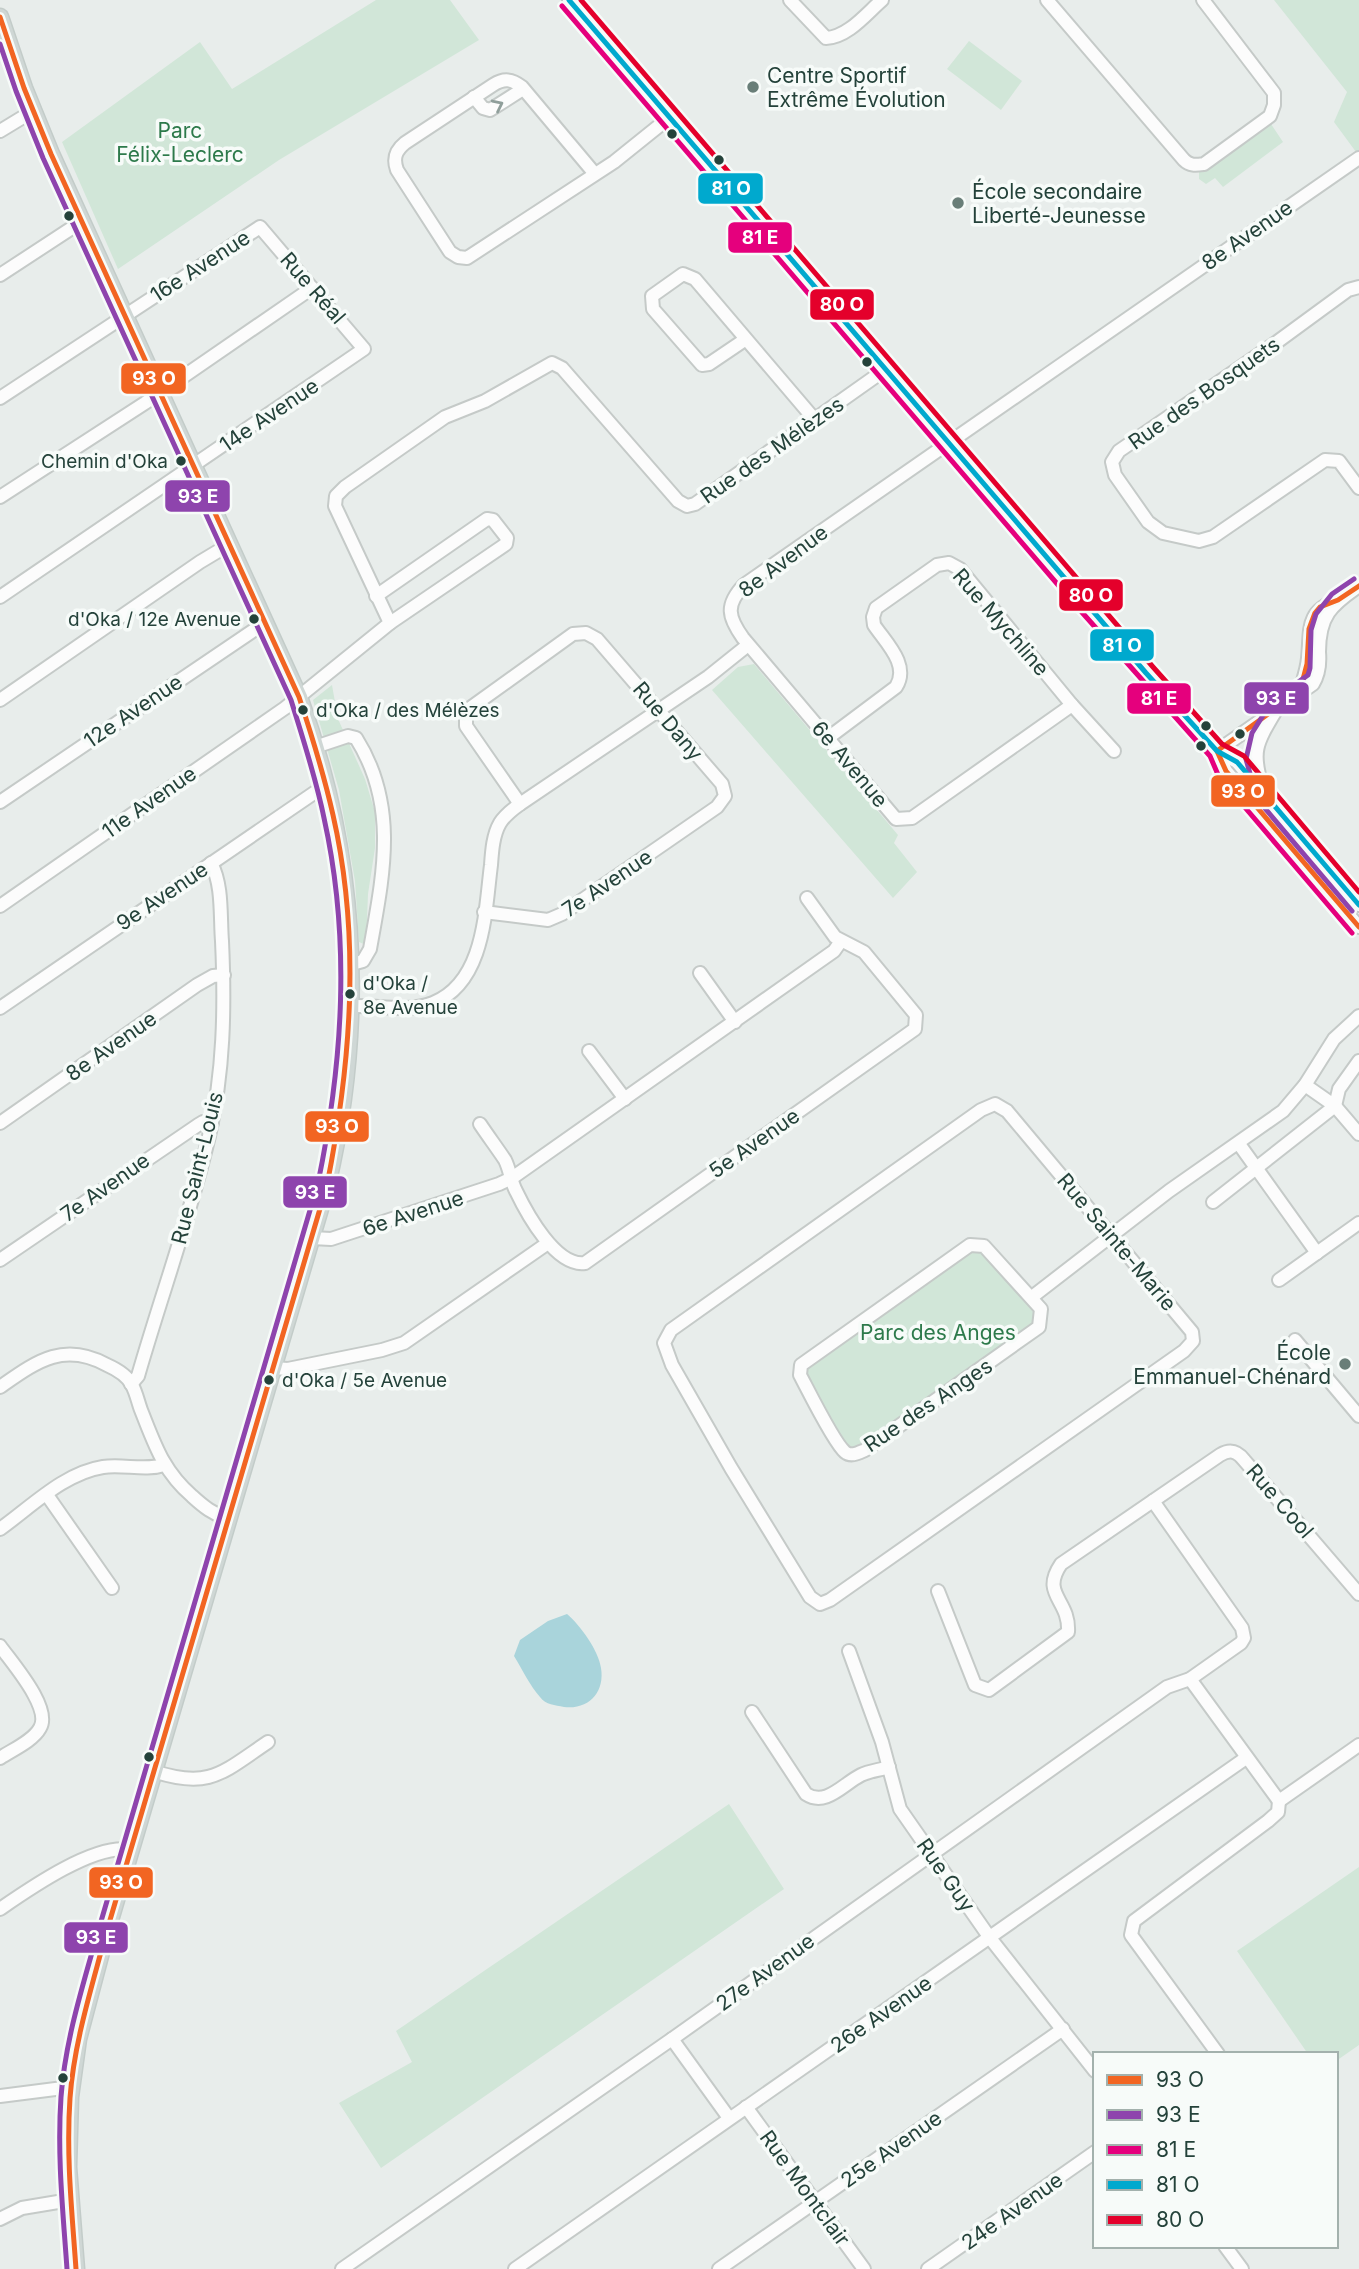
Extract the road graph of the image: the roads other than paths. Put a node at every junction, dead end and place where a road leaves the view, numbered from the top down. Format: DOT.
graph roads {
  1 [pos="569,0"];
  2 [pos="790,0"];
  3 [pos="882,0"];
  4 [pos="1047,0"];
  5 [pos="1203,0"];
  6 [pos="0,17"];
  7 [pos="523,89"];
  8 [pos="474,97"];
  9 [pos="33,111"];
  10 [pos="670,117"];
  11 [pos="0,131"];
  12 [pos="1359,158"];
  13 [pos="595,174"];
  14 [pos="81,222"];
  15 [pos="260,227"];
  16 [pos="0,275"];
  17 [pos="1359,287"];
  18 [pos="312,288"];
  19 [pos="125,314"];
  20 [pos="746,339"];
  21 [pos="364,349"];
  22 [pos="886,369"];
  23 [pos="160,392"];
  24 [pos="0,398"];
  25 [pos="815,420"];
  26 [pos="948,442"];
  27 [pos="194,466"];
  28 [pos="1359,488"];
  29 [pos="0,497"];
  30 [pos="230,544"];
  31 [pos="1359,586"];
  32 [pos="1,594"];
  33 [pos="376,596"];
  34 [pos="266,622"];
  35 [pos="390,623"];
  36 [pos="748,645"];
  37 [pos="299,697"];
  38 [pos="0,700"];
  39 [pos="1072,705"];
  40 [pos="1279,706"];
  41 [pos="660,710"];
  42 [pos="828,737"];
  43 [pos="316,747"];
  44 [pos="1114,751"];
  45 [pos="1217,751"];
  46 [pos="327,789"];
  47 [pos="1264,794"];
  48 [pos="0,802"];
  49 [pos="520,804"];
  50 [pos="717,807"];
  51 [pos="211,863"];
  52 [pos="807,898"];
  53 [pos="1359,905"];
  54 [pos="0,906"];
  55 [pos="484,912"];
  56 [pos="1359,927"];
  57 [pos="841,941"];
  58 [pos="352,964"];
  59 [pos="700,973"];
  60 [pos="224,975"];
  61 [pos="352,1006"];
  62 [pos="0,1008"];
  63 [pos="1359,1016"];
  64 [pos="735,1022"];
  65 [pos="589,1051"];
  66 [pos="1359,1060"];
  67 [pos="1306,1085"];
  68 [pos="625,1099"];
  69 [pos="1335,1106"];
  70 [pos="0,1123"];
  71 [pos="212,1123"];
  72 [pos="480,1124"];
  73 [pos="1359,1134"];
  74 [pos="1239,1144"];
  75 [pos="1256,1168"];
  76 [pos="512,1178"];
  77 [pos="1213,1202"];
  78 [pos="1359,1223"];
  79 [pos="1111,1236"];
  80 [pos="312,1238"];
  81 [pos="548,1243"];
  82 [pos="1317,1253"];
  83 [pos="0,1260"];
  84 [pos="1279,1280"];
  85 [pos="1032,1297"];
  86 [pos="1295,1340"];
  87 [pos="273,1368"];
  88 [pos="131,1384"];
  89 [pos="0,1387"];
  90 [pos="1359,1416"];
  91 [pos="164,1465"];
  92 [pos="47,1495"];
  93 [pos="1153,1501"];
  94 [pos="228,1519"];
  95 [pos="0,1530"];
  96 [pos="112,1588"];
  97 [pos="938,1591"];
  98 [pos="1359,1594"];
  99 [pos="0,1646"];
  100 [pos="849,1651"];
  101 [pos="1190,1679"];
  102 [pos="752,1712"];
  103 [pos="268,1742"];
  104 [pos="1359,1745"];
  105 [pos="0,1758"];
  106 [pos="1246,1758"];
  107 [pos="889,1768"];
  108 [pos="153,1772"];
  109 [pos="1279,1801"];
  110 [pos="131,1850"];
  111 [pos="930,1853"];
  112 [pos="0,1909"];
  113 [pos="990,1938"];
  114 [pos="1062,2029"];
  115 [pos="672,2039"];
  116 [pos="1217,2052"];
  117 [pos="1093,2068"];
  118 [pos="71,2087"];
  119 [pos="0,2096"];
  120 [pos="746,2107"];
  121 [pos="729,2118"];
  122 [pos="1093,2153"];
  123 [pos="70,2200"];
  124 [pos="815,2202"];
  125 [pos="0,2219"];
  126 [pos="1226,2248"];
  127 [pos="1236,2267"];
  128 [pos="76,2269"];
  129 [pos="342,2269"];
  130 [pos="515,2269"];
  131 [pos="719,2269"];
  132 [pos="864,2269"];
  133 [pos="928,2269"];
  1 -- 10 [label="street"];
  2 -- 3 [label="street"];
  4 -- 5 [label="street"];
  6 -- 9 [label="main road"];
  7 -- 8 [label="street"];
  8 -- 7 [label="street, one-way"];
  7 -- 13 [label="street"];
  8 -- 13 [label="street"];
  9 -- 11 [label="street"];
  9 -- 14 [label="main road"];
  10 -- 13 [label="street"];
  10 -- 22 [label="street"];
  12 -- 26 [label="street, 8e Avenue"];
  14 -- 16 [label="street"];
  14 -- 19 [label="main road"];
  15 -- 18 [label="street, Rue Réal"];
  15 -- 19 [label="street, 16e Avenue"];
  17 -- 28 [label="street, Rue des Bosquets"];
  18 -- 21 [label="street, Rue Réal"];
  18 -- 23 [label="street"];
  19 -- 23 [label="main road"];
  19 -- 24 [label="street, 16e Avenue"];
  20 -- 20 [label="street"];
  20 -- 25 [label="street"];
  21 -- 27 [label="street, 14e Avenue"];
  22 -- 25 [label="street, Rue des Mélèzes"];
  22 -- 26 [label="street"];
  23 -- 27 [label="main road"];
  23 -- 29 [label="street"];
  25 -- 33 [label="street, Rue des Mélèzes"];
  26 -- 36 [label="street, 8e Avenue"];
  26 -- 45 [label="street"];
  27 -- 30 [label="main road"];
  27 -- 32 [label="street, 14e Avenue"];
  30 -- 34 [label="main road"];
  30 -- 38 [label="street"];
  31 -- 40 [label="street"];
  33 -- 35 [label="street, Rue des Mélèzes"];
  33 -- 35 [label="street"];
  34 -- 37 [label="main road"];
  34 -- 48 [label="street, 12e Avenue"];
  35 -- 37 [label="street"];
  36 -- 41 [label="street"];
  36 -- 42 [label="street, 6e Avenue"];
  37 -- 43 [label="main road"];
  37 -- 54 [label="street, 11e Avenue"];
  39 -- 42 [label="street, 6e Avenue"];
  39 -- 42 [label="street, Rue Mychline"];
  39 -- 44 [label="street, Rue Mychline"];
  40 -- 45 [label="street"];
  40 -- 47 [label="street"];
  41 -- 49 [label="street"];
  41 -- 49 [label="street, Rue Dany"];
  41 -- 50 [label="street, Rue Dany"];
  43 -- 46 [label="main road"];
  43 -- 58 [label="street"];
  45 -- 47 [label="street"];
  45 -- 56 [label="street"];
  46 -- 51 [label="street, 9e Avenue"];
  46 -- 58 [label="main road"];
  47 -- 53 [label="street"];
  49 -- 55 [label="street"];
  50 -- 55 [label="street, 7e Avenue"];
  51 -- 60 [label="street, Rue Saint-Louis"];
  51 -- 62 [label="street, 9e Avenue"];
  52 -- 57 [label="street"];
  55 -- 61 [label="street"];
  57 -- 64 [label="street, 6e Avenue"];
  57 -- 81 [label="street, 5e Avenue"];
  58 -- 61 [label="main road"];
  59 -- 64 [label="street"];
  60 -- 70 [label="street, 8e Avenue"];
  60 -- 71 [label="street, Rue Saint-Louis"];
  61 -- 80 [label="main road"];
  63 -- 67 [label="street"];
  64 -- 68 [label="street, 6e Avenue"];
  65 -- 68 [label="street"];
  66 -- 69 [label="street"];
  67 -- 69 [label="street"];
  67 -- 74 [label="street"];
  68 -- 76 [label="street, 6e Avenue"];
  69 -- 73 [label="street"];
  69 -- 75 [label="street"];
  71 -- 83 [label="street, 7e Avenue"];
  71 -- 88 [label="street, Rue Saint-Louis"];
  72 -- 76 [label="street"];
  74 -- 75 [label="street"];
  74 -- 79 [label="street"];
  75 -- 77 [label="street"];
  75 -- 82 [label="street"];
  76 -- 80 [label="street, 6e Avenue"];
  76 -- 81 [label="street"];
  78 -- 82 [label="street"];
  79 -- 79 [label="street, Rue Sainte-Marie"];
  79 -- 85 [label="street"];
  80 -- 87 [label="main road"];
  81 -- 87 [label="street"];
  82 -- 84 [label="street"];
  85 -- 85 [label="street, Rue des Anges"];
  86 -- 90 [label="street"];
  87 -- 94 [label="main road"];
  88 -- 89 [label="street"];
  88 -- 91 [label="street"];
  91 -- 92 [label="street"];
  91 -- 94 [label="street"];
  92 -- 95 [label="street"];
  92 -- 96 [label="street"];
  93 -- 97 [label="street, Rue Cool"];
  93 -- 98 [label="street, Rue Cool"];
  93 -- 101 [label="street, 27e Avenue"];
  94 -- 108 [label="main road"];
  99 -- 105 [label="street"];
  100 -- 107 [label="street, Rue Guy"];
  101 -- 106 [label="street"];
  101 -- 111 [label="street, 27e Avenue"];
  102 -- 107 [label="street"];
  103 -- 108 [label="street"];
  104 -- 109 [label="street"];
  106 -- 109 [label="street"];
  106 -- 113 [label="street, 26e Avenue"];
  107 -- 111 [label="street, Rue Guy"];
  108 -- 110 [label="main road"];
  109 -- 116 [label="street"];
  110 -- 112 [label="street"];
  110 -- 118 [label="main road"];
  111 -- 113 [label="street, Rue Guy"];
  111 -- 115 [label="street, 27e Avenue"];
  113 -- 114 [label="street, Rue Guy"];
  113 -- 120 [label="street, 26e Avenue"];
  114 -- 117 [label="street, Rue Guy"];
  114 -- 124 [label="street, 25e Avenue"];
  115 -- 121 [label="street"];
  115 -- 129 [label="street, 27e Avenue"];
  118 -- 119 [label="street"];
  118 -- 123 [label="main road"];
  120 -- 121 [label="street, 26e Avenue"];
  120 -- 124 [label="street, Rue Montclair"];
  121 -- 130 [label="street, 26e Avenue"];
  122 -- 133 [label="street, 24e Avenue"];
  123 -- 125 [label="street"];
  123 -- 128 [label="main road"];
  124 -- 131 [label="street, 25e Avenue"];
  124 -- 132 [label="street, Rue Montclair"];
  126 -- 127 [label="street"];
}
